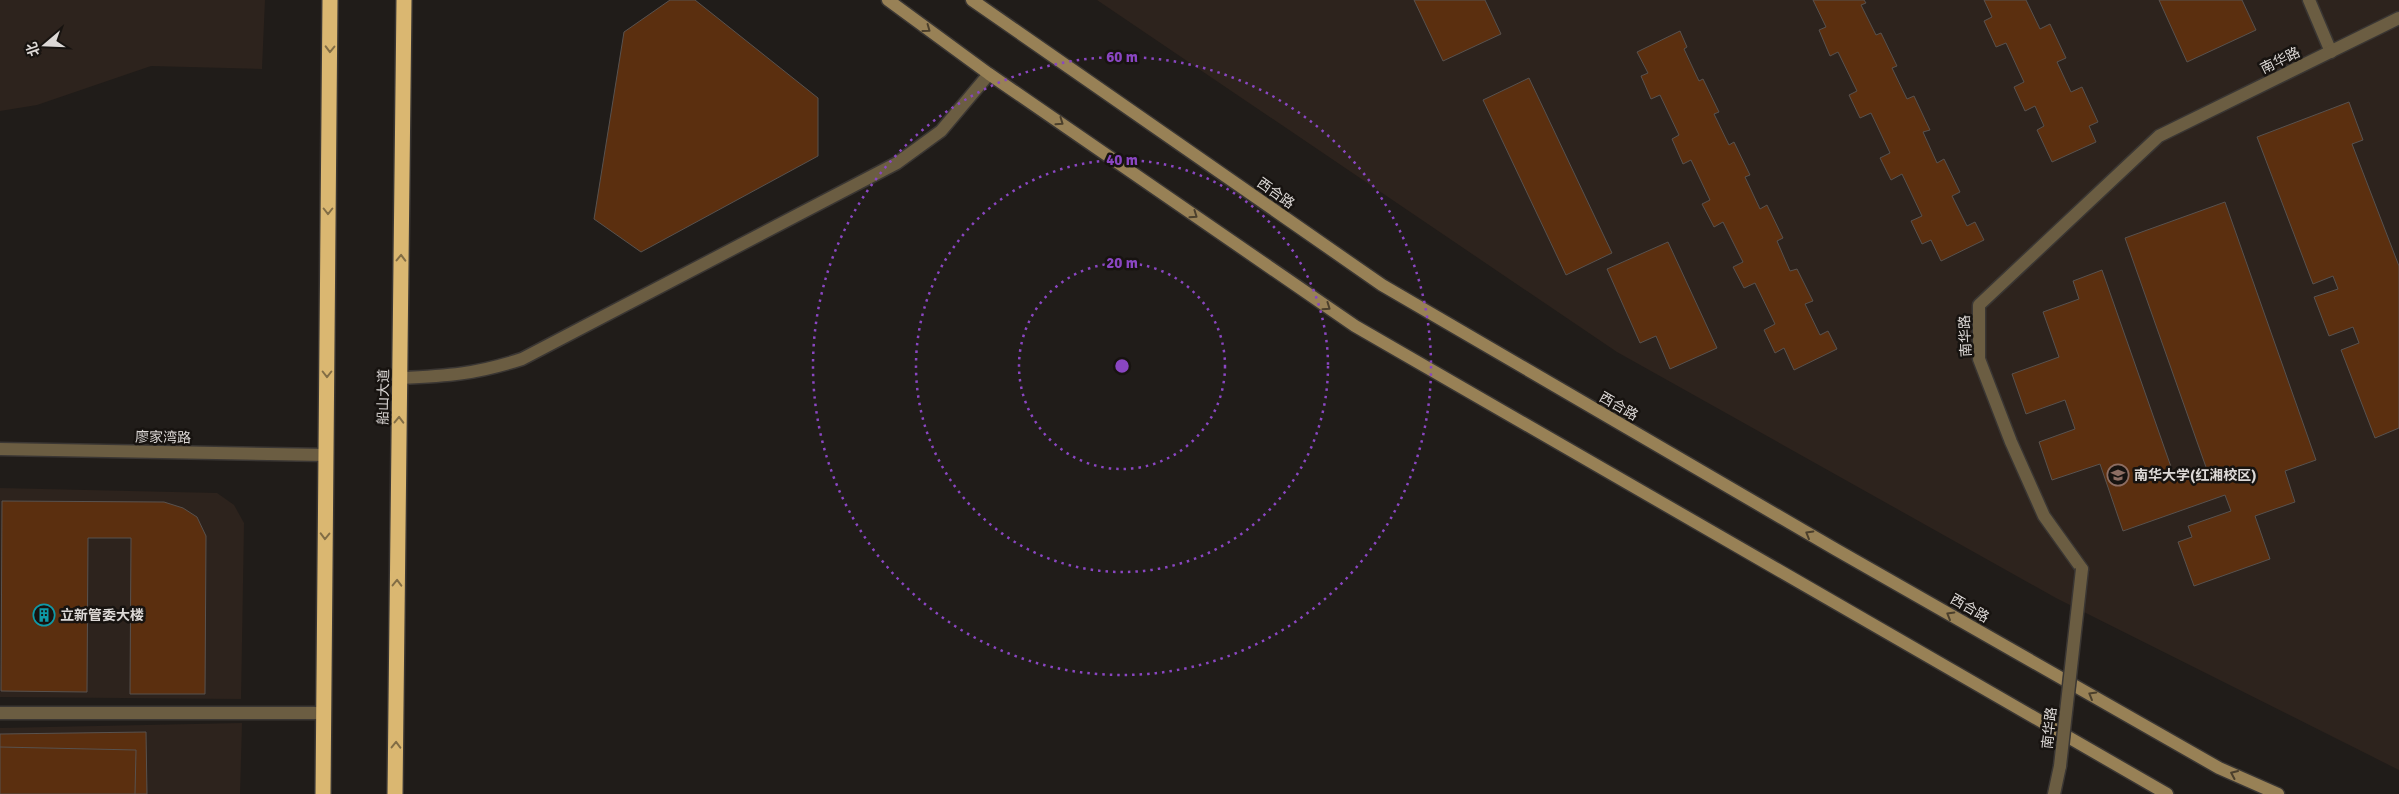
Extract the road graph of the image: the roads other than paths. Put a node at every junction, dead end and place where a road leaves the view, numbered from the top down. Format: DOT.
graph roads {
  1 [pos="330,0"];
  2 [pos="404,0"];
  3 [pos="888,0"];
  4 [pos="972,0"];
  5 [pos="2309,0"];
  6 [pos="2399,18"];
  7 [pos="2331,52"];
  8 [pos="989,74"];
  9 [pos="400,378"];
  10 [pos="0,449"];
  11 [pos="326,455"];
  12 [pos="0,712"];
  13 [pos="324,713"];
  14 [pos="323,794"];
  15 [pos="395,794"];
  16 [pos="2054,794"];
  17 [pos="2167,794"];
  18 [pos="2278,794"];
  1 -- 11 [label="highway, one-way"];
  9 -- 2 [label="highway, 船山大道, one-way"];
  3 -- 8 [label="main road, one-way"];
  18 -- 4 [label="main road, 西合路, one-way"];
  5 -- 7 [label="street"];
  6 -- 7 [label="street, 南华路"];
  7 -- 16 [label="street, 南华路, bridge"];
  8 -- 9 [label="street"];
  8 -- 17 [label="main road, one-way"];
  15 -- 9 [label="highway, 船山大道, one-way"];
  10 -- 11 [label="street, 廖家湾路"];
  11 -- 13 [label="highway, one-way"];
  12 -- 13 [label="street"];
  13 -- 14 [label="highway"];
}
